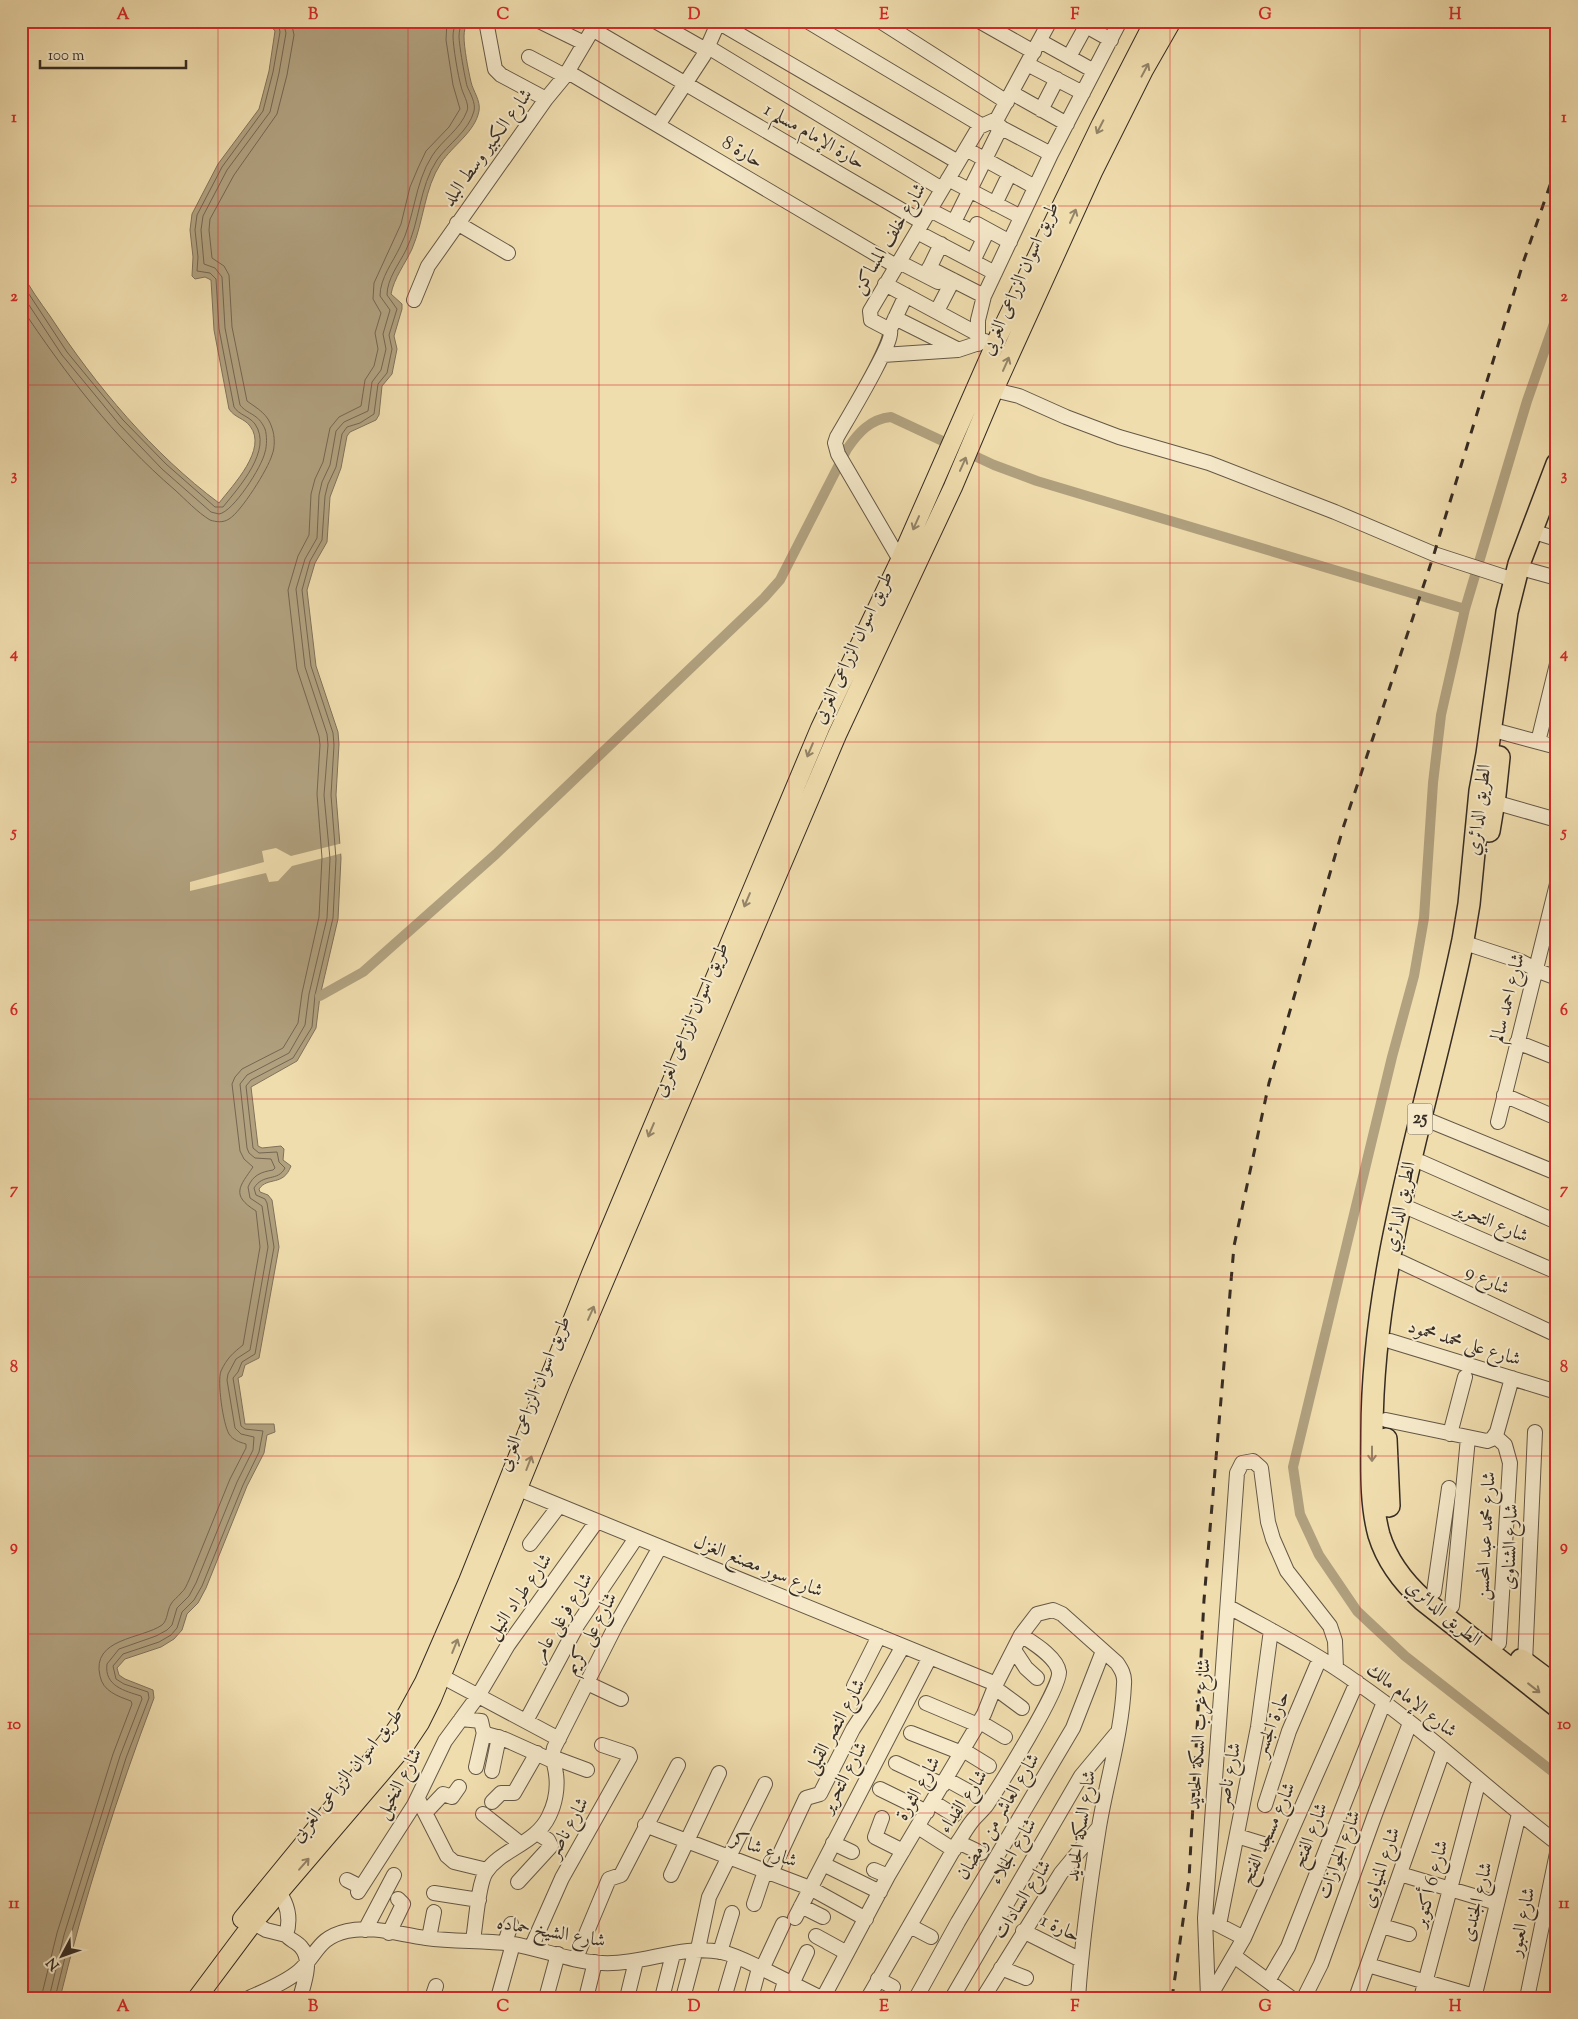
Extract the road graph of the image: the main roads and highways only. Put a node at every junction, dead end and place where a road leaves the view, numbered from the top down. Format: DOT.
graph roads {
  1 [pos="1154,21"];
  2 [pos="1172,21"];
  3 [pos="1557,464"];
  4 [pos="1557,493"];
  5 [pos="1549,536"];
  6 [pos="1513,574"];
  7 [pos="820,728"];
  8 [pos="837,735"];
  9 [pos="1490,779"];
  10 [pos="1489,805"];
  11 [pos="600,1274"];
  12 [pos="512,1487"];
  13 [pos="1556,1689"];
  14 [pos="413,1719"];
  15 [pos="248,1920"];
  16 [pos="183,1998"];
  17 [pos="197,1998"];
  1 -- 7 [label="main road, طريق اسوان الزراعى الغربى, one-way"];
  8 -- 2 [label="main road, طريق اسوان الزراعى الغربى, one-way"];
  3 -- 6 [label="highway, الطريق الدائري / 25"];
  4 -- 5 [label="highway, الطريق الدائري / 25"];
  5 -- 6 [label="highway, الطريق الدائري / 25"];
  6 -- 9 [label="highway, الطريق الدائري / 25"];
  6 -- 9 [label="highway, الطريق الدائري / 25"];
  7 -- 8 [label="main road"];
  7 -- 11 [label="main road, طريق اسوان الزراعى الغربى, one-way"];
  8 -- 11 [label="main road, طريق اسوان الزراعى الغربى"];
  9 -- 10 [label="highway, الطريق الدائري / 25"];
  10 -- 13 [label="highway, الطريق الدائري / 25"];
  10 -- 13 [label="highway, الطريق الدائري / 25, one-way"];
  11 -- 12 [label="main road, طريق اسوان الزراعى الغربى"];
  12 -- 14 [label="main road, طريق اسوان الزراعى الغربى"];
  14 -- 12 [label="main road, طريق اسوان الزراعى الغربى, one-way"];
  14 -- 15 [label="main road, طريق اسوان الزراعى الغربى"];
  15 -- 16 [label="main road, طريق اسوان الزراعى الغربى"];
  15 -- 17 [label="main road, طريق اسوان الزراعى الغربى"];
}
